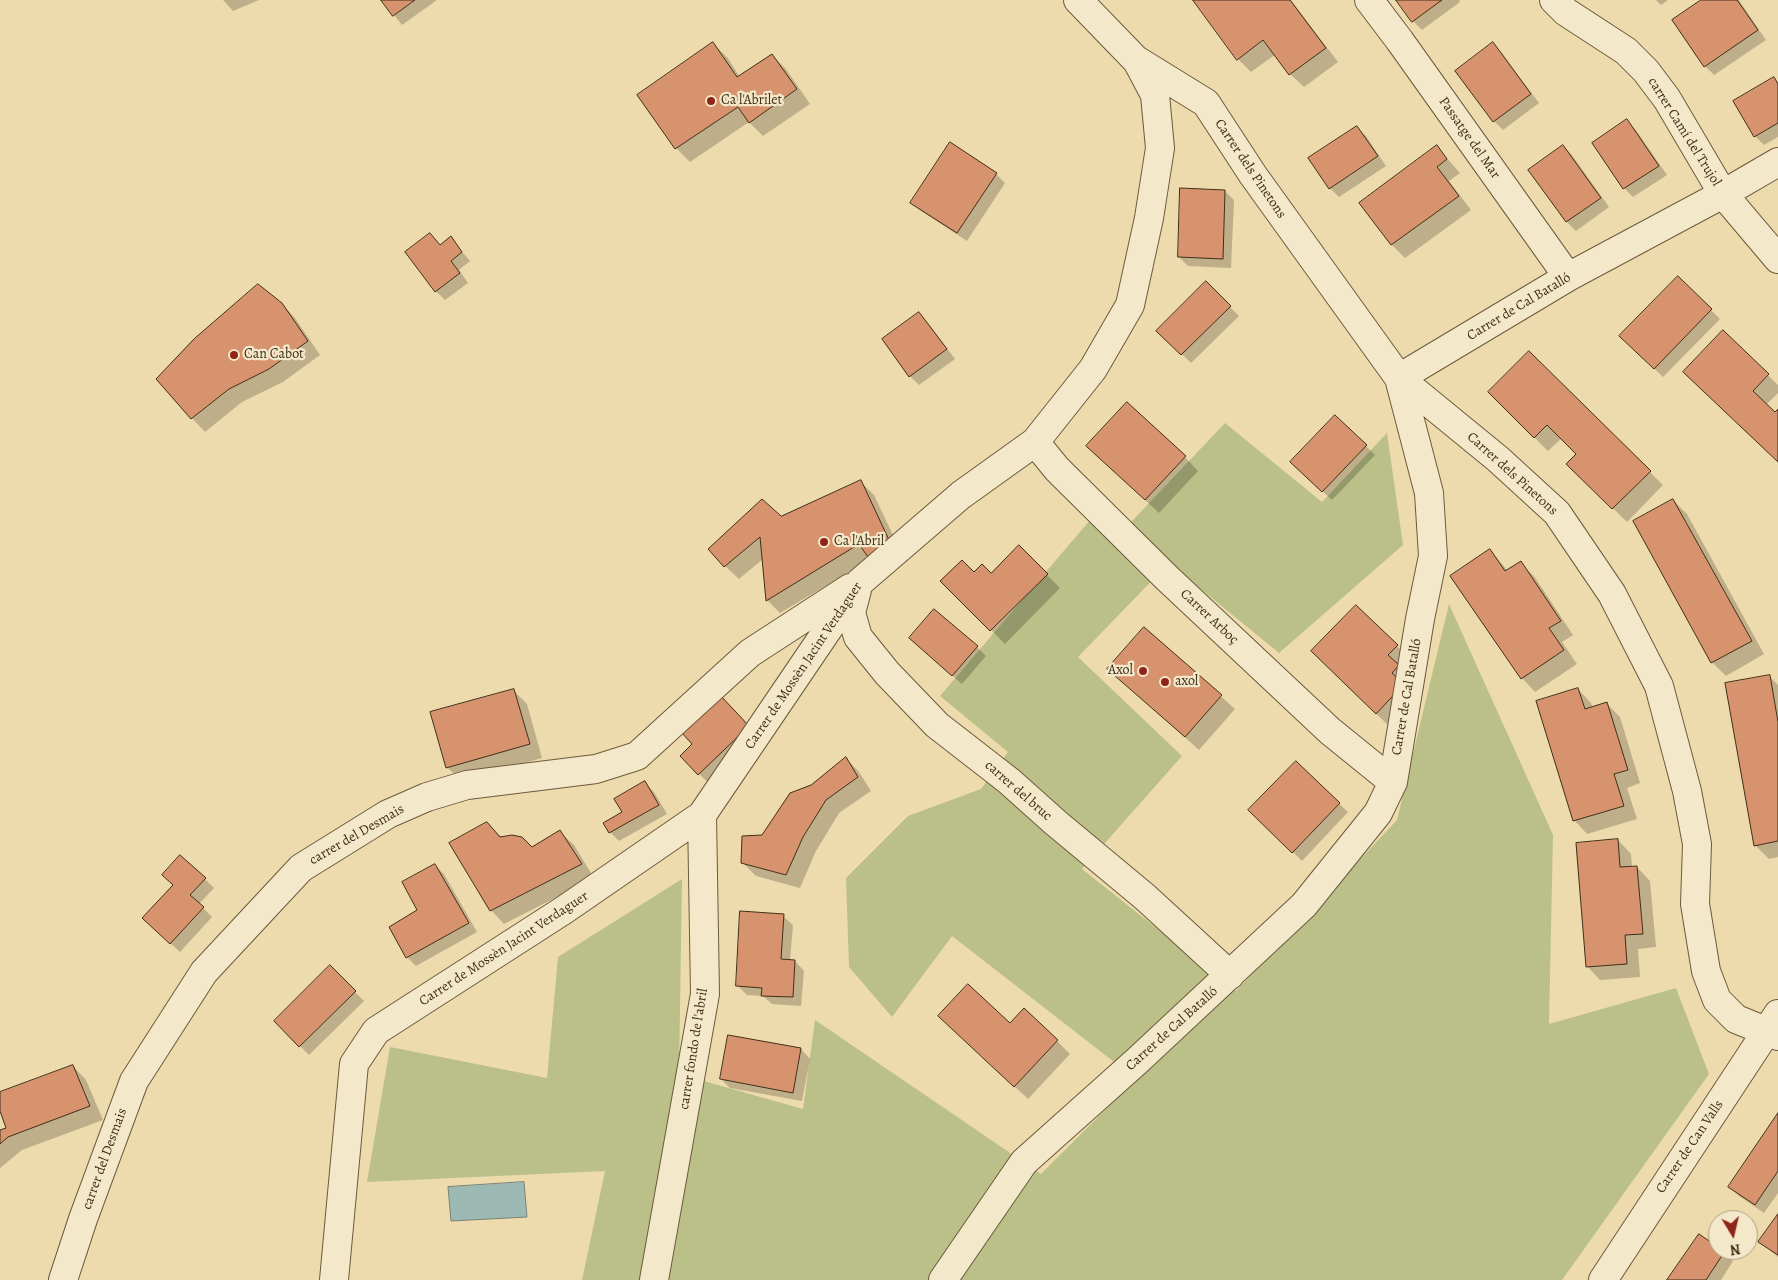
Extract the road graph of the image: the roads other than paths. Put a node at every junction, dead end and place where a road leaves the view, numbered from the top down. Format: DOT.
graph roads {
  1 [pos="1078,0"];
  2 [pos="1369,0"];
  3 [pos="1554,0"];
  4 [pos="1137,61"];
  5 [pos="1778,162"];
  6 [pos="1723,194"];
  7 [pos="1778,259"];
  8 [pos="1568,277"];
  9 [pos="1399,378"];
  10 [pos="1036,442"];
  11 [pos="860,582"];
  12 [pos="1393,782"];
  13 [pos="702,815"];
  14 [pos="1230,975"];
  15 [pos="1774,1027"];
  16 [pos="63,1280"];
  17 [pos="334,1280"];
  18 [pos="654,1280"];
  19 [pos="943,1280"];
  20 [pos="1603,1280"];
  1 -- 4 [label="street, Carrer de Mossèn Jacint Verdaguer"];
  2 -- 8 [label="street, Passatge del Mar"];
  3 -- 6 [label="street, carrer Camí del Trujol"];
  4 -- 9 [label="street, Carrer dels Pinetons"];
  4 -- 10 [label="street, Carrer de Mossèn Jacint Verdaguer"];
  5 -- 6 [label="street, Carrer de Cal Batalló"];
  6 -- 7 [label="street, carrer Camí del Trujol"];
  6 -- 8 [label="street, Carrer de Cal Batalló"];
  8 -- 9 [label="street, Carrer de Cal Batalló"];
  9 -- 12 [label="street, Carrer de Cal Batalló"];
  9 -- 15 [label="street, Carrer dels Pinetons"];
  10 -- 11 [label="street, Carrer de Mossèn Jacint Verdaguer"];
  10 -- 12 [label="street, Carrer Arboç"];
  11 -- 13 [label="street, Carrer de Mossèn Jacint Verdaguer"];
  11 -- 14 [label="street, carrer del bruc"];
  11 -- 16 [label="street, carrer del Desmais"];
  12 -- 14 [label="street, Carrer de Cal Batalló"];
  13 -- 17 [label="street, Carrer de Mossèn Jacint Verdaguer"];
  13 -- 18 [label="street, carrer fondo de l'abril"];
  14 -- 19 [label="street, Carrer de Cal Batalló"];
  15 -- 20 [label="street, Carrer de Can Valls"];
}
